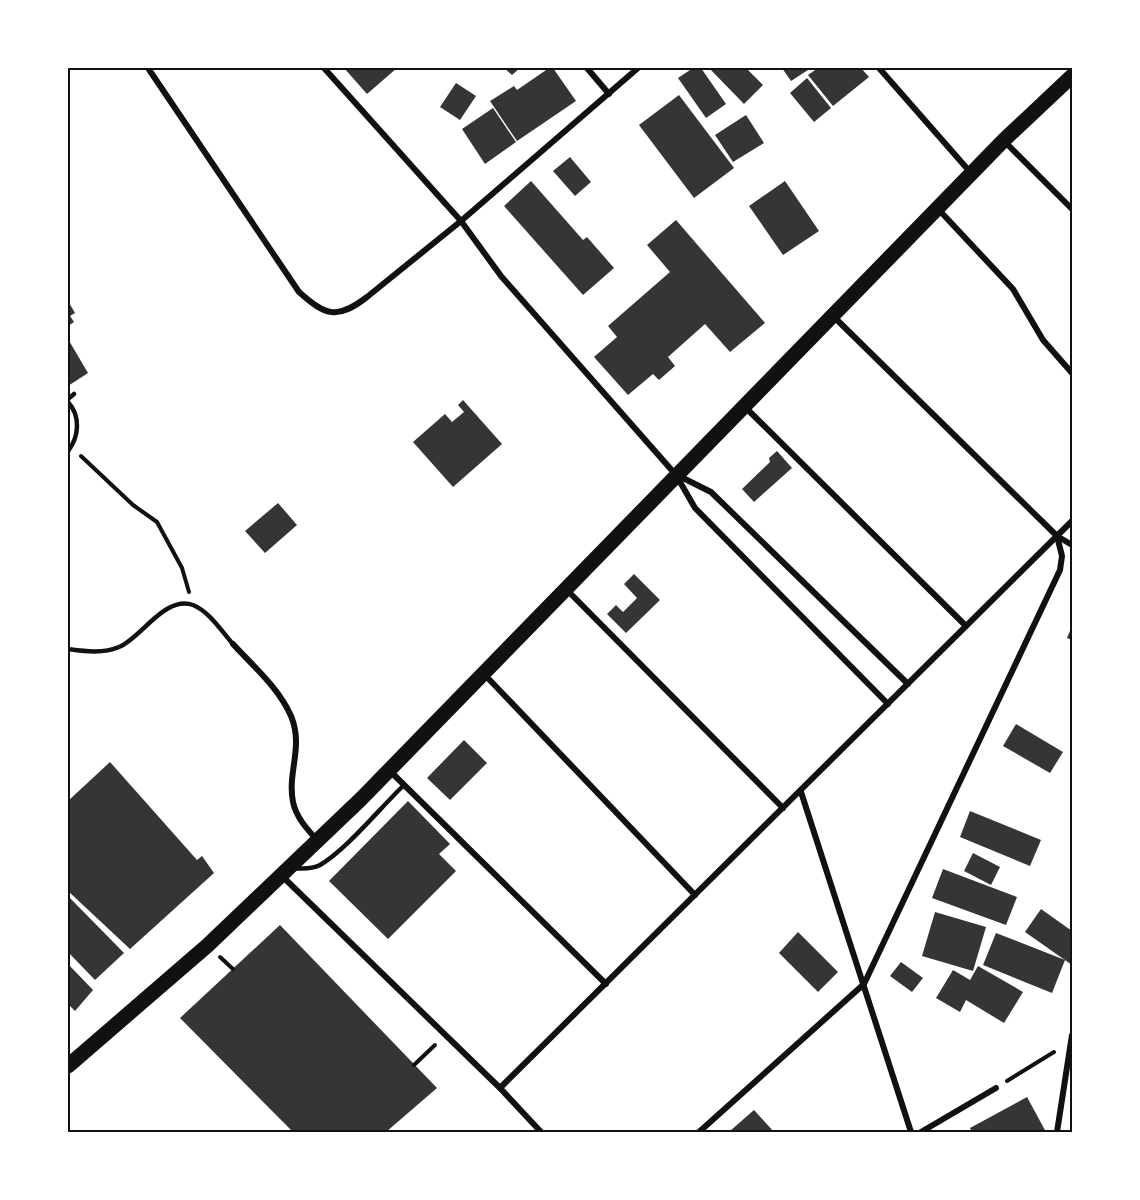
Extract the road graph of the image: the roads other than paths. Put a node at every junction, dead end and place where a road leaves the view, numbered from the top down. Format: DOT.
graph roads {
  1 [pos="148,68"];
  2 [pos="324,68"];
  3 [pos="586,68"];
  4 [pos="638,68"];
  5 [pos="879,68"];
  6 [pos="1072,76"];
  7 [pos="609,94"];
  8 [pos="1004,140"];
  9 [pos="972,173"];
  10 [pos="937,208"];
  11 [pos="1072,209"];
  12 [pos="460,221"];
  13 [pos="833,316"];
  14 [pos="1072,373"];
  15 [pos="74,394"];
  16 [pos="68,401"];
  17 [pos="744,406"];
  18 [pos="69,449"];
  19 [pos="676,475"];
  20 [pos="1072,521"];
  21 [pos="1057,536"];
  22 [pos="1072,545"];
  23 [pos="566,588"];
  24 [pos="966,626"];
  25 [pos="233,644"];
  26 [pos="68,649"];
  27 [pos="483,674"];
  28 [pos="908,684"];
  29 [pos="888,704"];
  30 [pos="389,770"];
  31 [pos="404,785"];
  32 [pos="801,792"];
  33 [pos="783,808"];
  34 [pos="317,841"];
  35 [pos="285,871"];
  36 [pos="695,895"];
  37 [pos="606,984"];
  38 [pos="864,984"];
  39 [pos="1071,1038"];
  40 [pos="68,1066"];
  41 [pos="500,1088"];
  42 [pos="996,1088"];
  43 [pos="542,1132"];
  44 [pos="699,1132"];
  45 [pos="911,1132"];
  46 [pos="921,1132"];
  47 [pos="1057,1132"];
  1 -- 12 [label="street"];
  2 -- 12 [label="street"];
  3 -- 7 [label="street"];
  4 -- 7 [label="street"];
  5 -- 9 [label="street"];
  6 -- 8 [label="main road"];
  7 -- 12 [label="street"];
  8 -- 9 [label="main road"];
  8 -- 11 [label="street"];
  9 -- 10 [label="main road"];
  10 -- 13 [label="main road"];
  10 -- 14 [label="street"];
  12 -- 19 [label="street"];
  13 -- 17 [label="main road"];
  13 -- 21 [label="street"];
  15 -- 16 [label="lane"];
  16 -- 18 [label="lane"];
  17 -- 19 [label="main road"];
  17 -- 24 [label="street"];
  19 -- 23 [label="main road"];
  19 -- 28 [label="street"];
  19 -- 29 [label="street"];
  20 -- 21 [label="street"];
  21 -- 22 [label="street"];
  21 -- 24 [label="street"];
  21 -- 38 [label="street"];
  23 -- 27 [label="main road"];
  23 -- 33 [label="street"];
  24 -- 28 [label="street"];
  25 -- 26 [label="lane"];
  25 -- 34 [label="street"];
  27 -- 30 [label="main road"];
  27 -- 36 [label="street"];
  28 -- 29 [label="street"];
  29 -- 32 [label="street"];
  30 -- 31 [label="street"];
  30 -- 34 [label="main road"];
  31 -- 35 [label="lane"];
  31 -- 37 [label="street"];
  32 -- 33 [label="street"];
  32 -- 38 [label="street"];
  33 -- 36 [label="street"];
  34 -- 35 [label="main road"];
  35 -- 40 [label="main road"];
  35 -- 41 [label="street"];
  36 -- 37 [label="street"];
  37 -- 41 [label="street"];
  38 -- 44 [label="street"];
  38 -- 45 [label="street"];
  39 -- 47 [label="street"];
  41 -- 43 [label="street"];
  42 -- 46 [label="street"];
}
